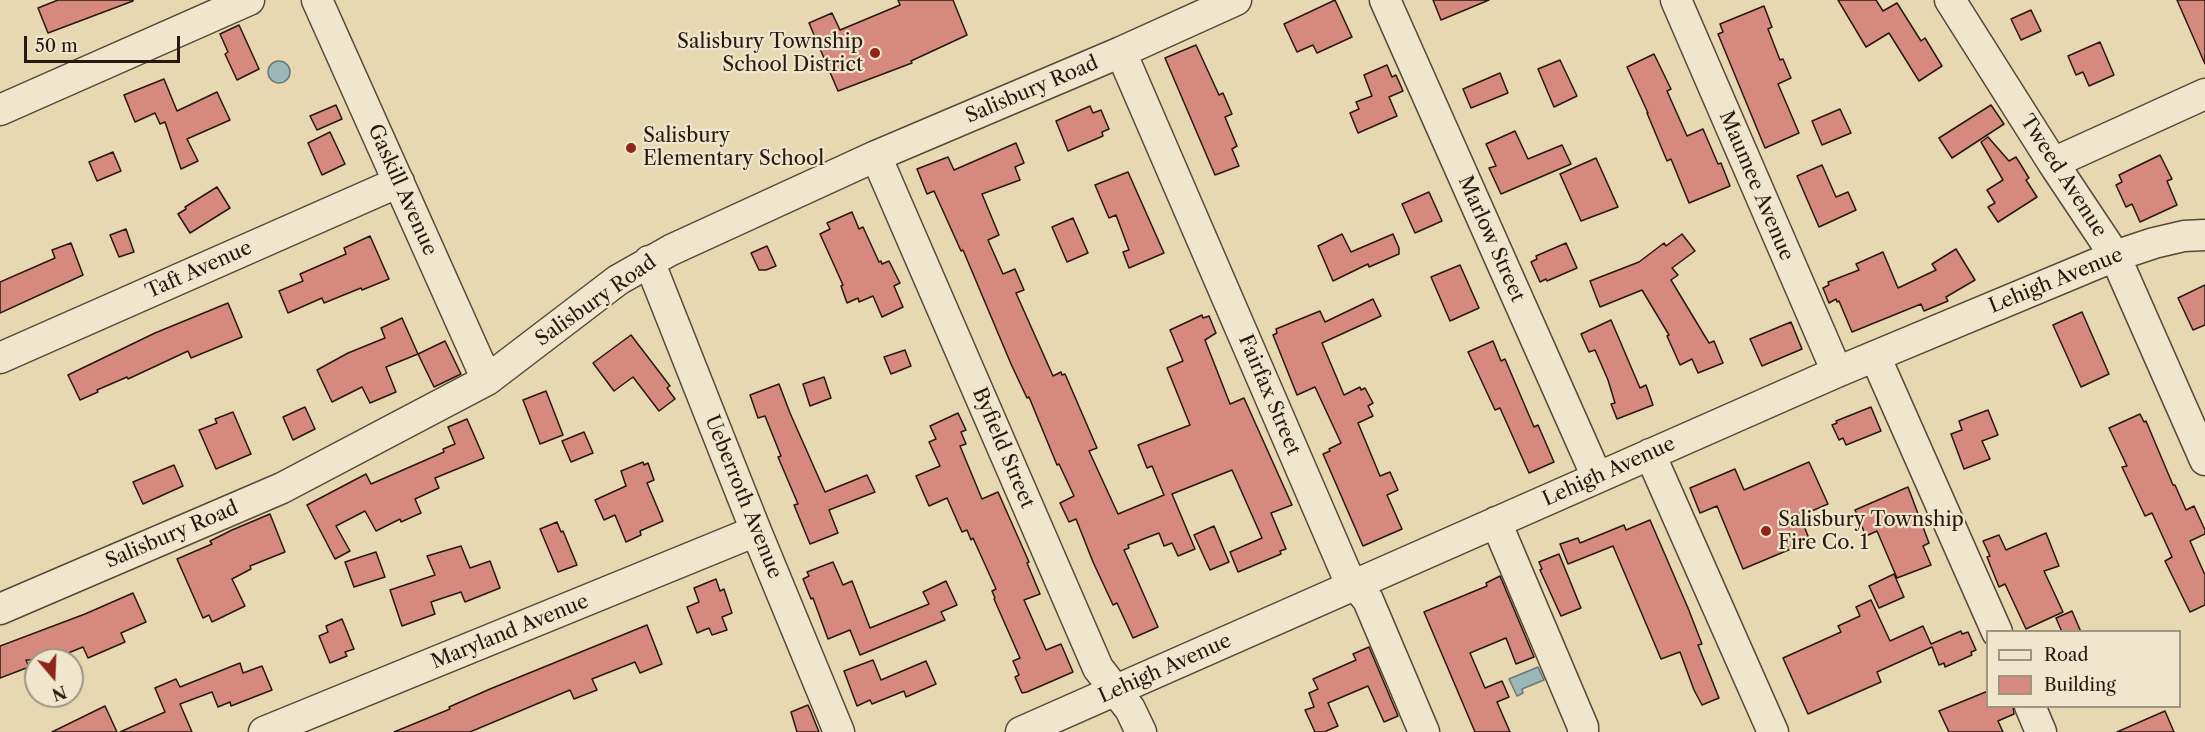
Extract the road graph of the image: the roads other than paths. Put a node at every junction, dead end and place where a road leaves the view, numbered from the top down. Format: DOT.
graph roads {
  1 [pos="249,0"];
  2 [pos="317,0"];
  3 [pos="1236,0"];
  4 [pos="1385,0"];
  5 [pos="1676,0"];
  6 [pos="1962,4"];
  7 [pos="1121,52"];
  8 [pos="2205,94"];
  9 [pos="0,110"];
  10 [pos="876,156"];
  11 [pos="2053,163"];
  12 [pos="399,182"];
  13 [pos="2205,235"];
  14 [pos="2115,256"];
  15 [pos="649,261"];
  16 [pos="1875,356"];
  17 [pos="0,358"];
  18 [pos="1837,372"];
  19 [pos="487,380"];
  20 [pos="1650,454"];
  21 [pos="2205,460"];
  22 [pos="1597,477"];
  23 [pos="1496,522"];
  24 [pos="756,531"];
  25 [pos="1356,585"];
  26 [pos="0,609"];
  27 [pos="1996,630"];
  28 [pos="1115,691"];
  29 [pos="2031,708"];
  30 [pos="264,732"];
  31 [pos="839,732"];
  32 [pos="1021,732"];
  33 [pos="1141,732"];
  34 [pos="1424,732"];
  35 [pos="1583,732"];
  36 [pos="1773,732"];
  37 [pos="2041,732"];
  1 -- 9 [label="street"];
  2 -- 12 [label="street, Gaskill Avenue"];
  3 -- 7 [label="street, Salisbury Road"];
  4 -- 22 [label="street, Marlow Street"];
  5 -- 18 [label="street, Maumee Avenue"];
  6 -- 11 [label="street, Tweed Avenue"];
  7 -- 10 [label="street, Salisbury Road"];
  7 -- 25 [label="street, Fairfax Street"];
  8 -- 11 [label="street"];
  10 -- 15 [label="street, Salisbury Road"];
  10 -- 28 [label="street, Byfield Street"];
  11 -- 14 [label="street, Tweed Avenue"];
  12 -- 17 [label="street, Taft Avenue"];
  12 -- 19 [label="street, Gaskill Avenue"];
  13 -- 14 [label="street, Lehigh Avenue"];
  14 -- 16 [label="street, Lehigh Avenue"];
  14 -- 21 [label="street, Tweed Avenue"];
  15 -- 19 [label="street, Salisbury Road"];
  15 -- 24 [label="street, Ueberroth Avenue"];
  16 -- 18 [label="street, Lehigh Avenue"];
  16 -- 27 [label="street"];
  18 -- 20 [label="street, Lehigh Avenue"];
  19 -- 26 [label="street, Salisbury Road"];
  20 -- 22 [label="street, Lehigh Avenue"];
  20 -- 36 [label="street"];
  22 -- 23 [label="street, Lehigh Avenue"];
  23 -- 25 [label="street, Lehigh Avenue"];
  23 -- 35 [label="street"];
  24 -- 30 [label="street, Maryland Avenue"];
  24 -- 31 [label="street, Ueberroth Avenue"];
  25 -- 28 [label="street, Lehigh Avenue"];
  25 -- 34 [label="street, Fairfax Street"];
  28 -- 32 [label="street, Lehigh Avenue"];
  28 -- 33 [label="street, Byfield Street"];
  29 -- 37 [label="street"];
}
